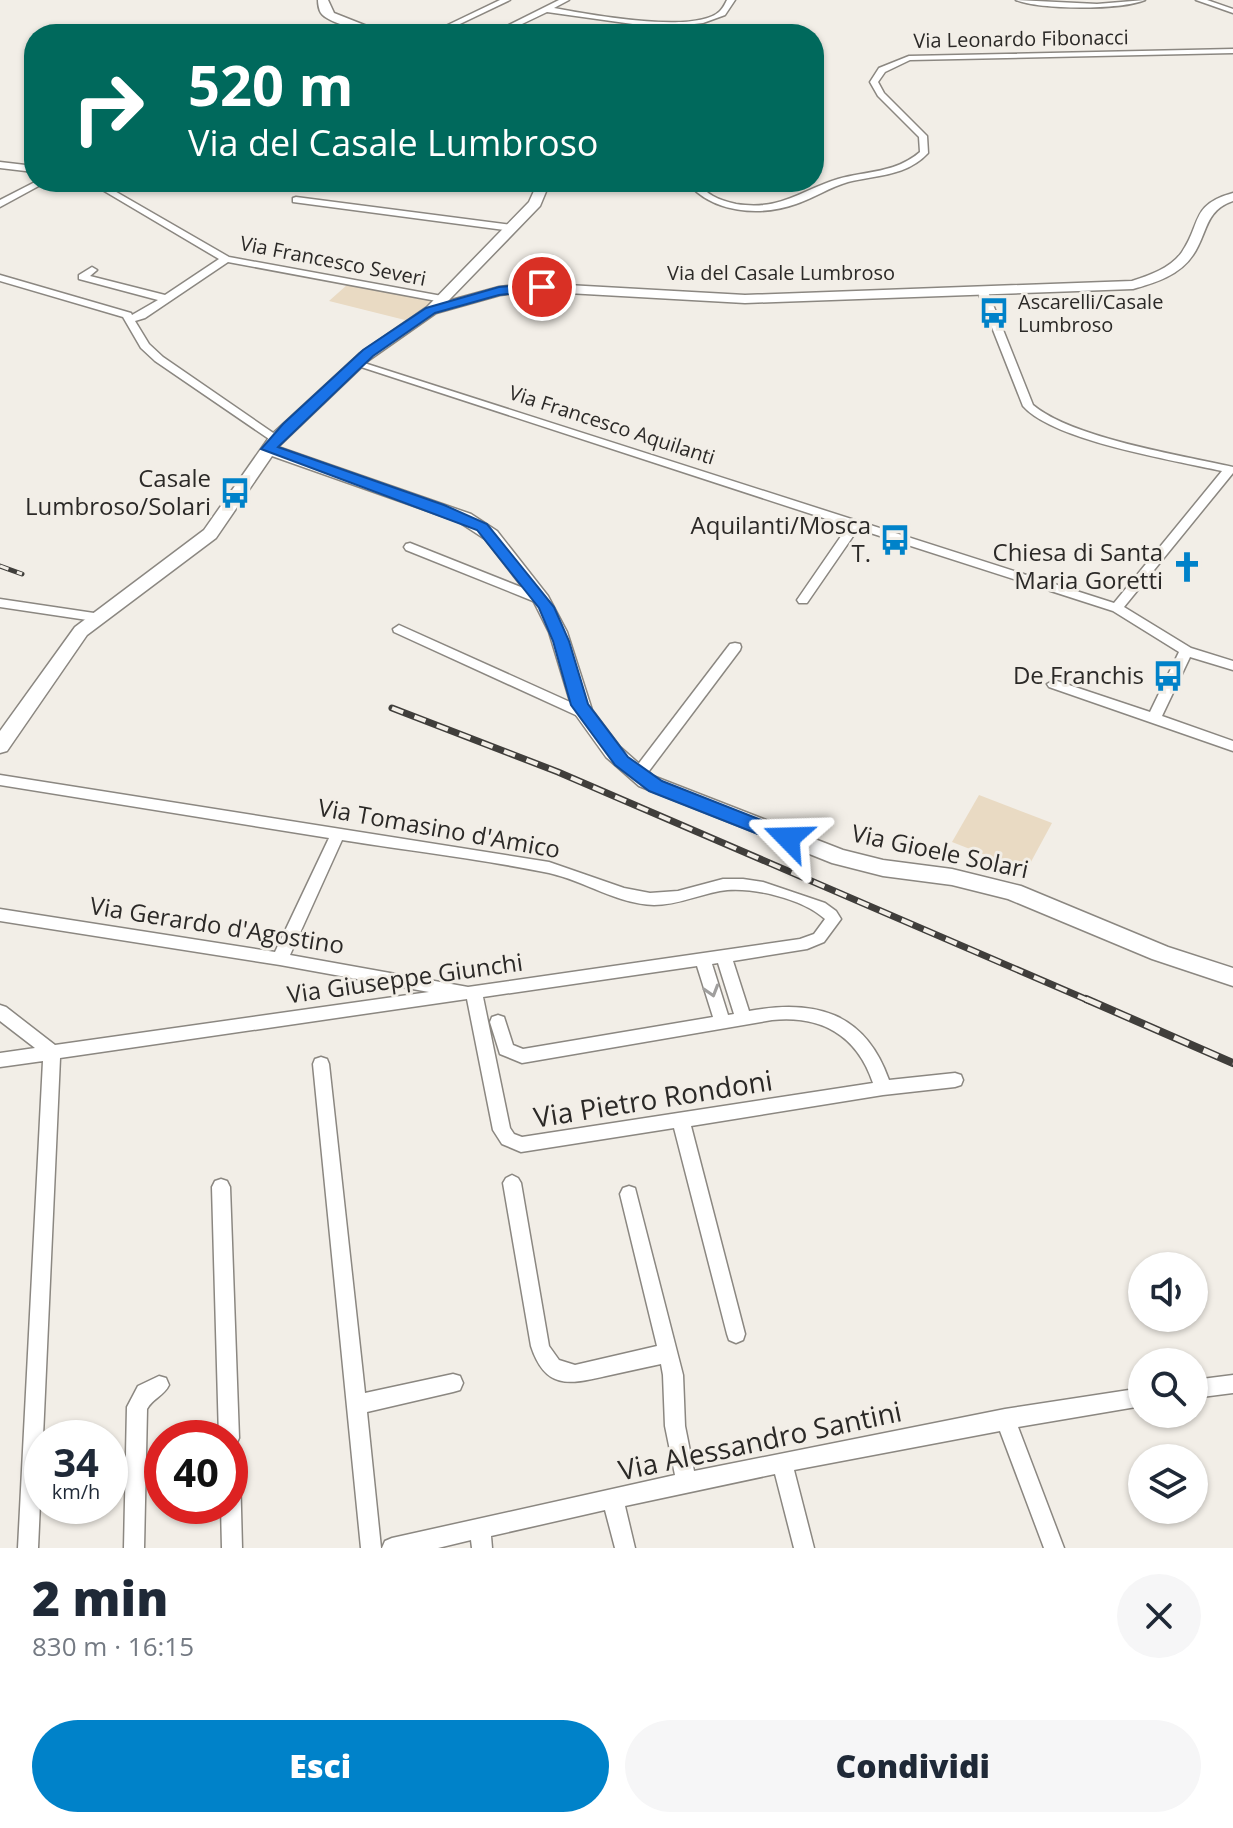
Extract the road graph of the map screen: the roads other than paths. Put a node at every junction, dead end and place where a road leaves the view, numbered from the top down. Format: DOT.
graph roads {
  1 [pos="323,0"];
  2 [pos="506,0"];
  3 [pos="565,0"];
  4 [pos="731,0"];
  5 [pos="1020,0"];
  6 [pos="1061,0"];
  7 [pos="1068,0"];
  8 [pos="1141,0"];
  9 [pos="1200,0"];
  10 [pos="1207,0"];
  11 [pos="1046,2"];
  12 [pos="1097,6"];
  13 [pos="1221,7"];
  14 [pos="545,9"];
  15 [pos="1233,11"];
  16 [pos="355,24"];
  17 [pos="454,24"];
  18 [pos="515,24"];
  19 [pos="1233,51"];
  20 [pos="0,165"];
  21 [pos="24,168"];
  22 [pos="824,189"];
  23 [pos="0,191"];
  24 [pos="24,191"];
  25 [pos="110,192"];
  26 [pos="540,192"];
  27 [pos="701,192"];
  28 [pos="816,192"];
  29 [pos="16,195"];
  30 [pos="1233,197"];
  31 [pos="296,200"];
  32 [pos="0,204"];
  33 [pos="512,228"];
  34 [pos="226,259"];
  35 [pos="92,270"];
  36 [pos="135,277"];
  37 [pos="0,278"];
  38 [pos="125,288"];
  39 [pos="983,292"];
  40 [pos="167,299"];
  41 [pos="114,300"];
  42 [pos="436,305"];
  43 [pos="131,319"];
  44 [pos="357,364"];
  45 [pos="272,444"];
  46 [pos="1231,470"];
  47 [pos="855,524"];
  48 [pos="410,547"];
  49 [pos="542,600"];
  50 [pos="803,600"];
  51 [pos="0,603"];
  52 [pos="1117,608"];
  53 [pos="94,617"];
  54 [pos="399,629"];
  55 [pos="735,647"];
  56 [pos="1186,651"];
  57 [pos="1233,666"];
  58 [pos="1054,684"];
  59 [pos="585,714"];
  60 [pos="1154,719"];
  61 [pos="0,746"];
  62 [pos="1233,746"];
  63 [pos="638,775"];
  64 [pos="0,780"];
  65 [pos="338,834"];
  66 [pos="0,915"];
  67 [pos="815,940"];
  68 [pos="724,957"];
  69 [pos="280,959"];
  70 [pos="703,960"];
  71 [pos="1233,977"];
  72 [pos="474,994"];
  73 [pos="0,1012"];
  74 [pos="744,1019"];
  75 [pos="498,1022"];
  76 [pos="722,1022"];
  77 [pos="52,1052"];
  78 [pos="0,1060"];
  79 [pos="321,1064"];
  80 [pos="955,1080"];
  81 [pos="883,1088"];
  82 [pos="681,1121"];
  83 [pos="512,1183"];
  84 [pos="221,1187"];
  85 [pos="629,1194"];
  86 [pos="736,1334"];
  87 [pos="668,1353"];
  88 [pos="453,1383"];
  89 [pos="1233,1384"];
  90 [pos="159,1385"];
  91 [pos="1208,1387"];
  92 [pos="1128,1399"];
  93 [pos="358,1404"];
  94 [pos="1005,1419"];
  95 [pos="228,1420"];
  96 [pos="782,1464"];
  97 [pos="687,1483"];
  98 [pos="613,1500"];
  99 [pos="231,1524"];
  100 [pos="481,1538"];
  101 [pos="28,1548"];
  102 [pos="134,1548"];
  103 [pos="232,1548"];
  104 [pos="371,1548"];
  105 [pos="392,1548"];
  106 [pos="625,1548"];
  107 [pos="804,1548"];
  108 [pos="1054,1548"];
  1 -- 16 [label="street"];
  2 -- 17 [label="street"];
  3 -- 14 [label="street"];
  4 -- 14 [label="street"];
  5 -- 11 [label="street"];
  6 -- 11 [label="street"];
  7 -- 12 [label="street"];
  8 -- 12 [label="street"];
  9 -- 13 [label="street"];
  10 -- 13 [label="street"];
  11 -- 12 [label="street"];
  13 -- 15 [label="street"];
  14 -- 18 [label="street"];
  19 -- 22 [label="street, Via Leonardo Fibonacci"];
  20 -- 21 [label="street"];
  23 -- 29 [label="street"];
  24 -- 29 [label="street"];
  25 -- 34 [label="street, Via Francesco Severi"];
  26 -- 33 [label="street"];
  27 -- 28 [label="street, Via Leonardo Fibonacci"];
  29 -- 32 [label="street"];
  30 -- 39 [label="street, Via del Casale Lumbroso"];
  31 -- 33 [label="street"];
  33 -- 42 [label="street"];
  34 -- 40 [label="street"];
  34 -- 42 [label="street, Via Francesco Severi"];
  35 -- 38 [label="street"];
  36 -- 38 [label="street"];
  37 -- 43 [label="street"];
  38 -- 40 [label="street"];
  38 -- 41 [label="street"];
  39 -- 42 [label="street, Via del Casale Lumbroso"];
  39 -- 46 [label="street"];
  40 -- 43 [label="street"];
  42 -- 44 [label="street, Via del Casale Lumbroso"];
  43 -- 45 [label="street"];
  44 -- 45 [label="street, Via del Casale Lumbroso"];
  44 -- 47 [label="street, Via Francesco Aquilanti"];
  45 -- 49 [label="street, Via Gioele Solari"];
  45 -- 53 [label="street, Via del Casale Lumbroso"];
  46 -- 52 [label="street"];
  47 -- 50 [label="street"];
  47 -- 52 [label="street, Via Francesco Aquilanti"];
  48 -- 49 [label="street"];
  49 -- 59 [label="street, Via Gioele Solari"];
  51 -- 53 [label="street"];
  52 -- 56 [label="street, Via Francesco Aquilanti"];
  53 -- 61 [label="street, Via del Casale Lumbroso"];
  54 -- 59 [label="street"];
  55 -- 63 [label="street"];
  56 -- 57 [label="street, Via Francesco Aquilanti"];
  56 -- 60 [label="street"];
  58 -- 60 [label="street"];
  59 -- 63 [label="street, Via Gioele Solari"];
  60 -- 62 [label="street"];
  63 -- 71 [label="street, Via Gioele Solari"];
  64 -- 65 [label="street, Via Tomasino d'Amico"];
  65 -- 67 [label="street, Via Tomasino d'Amico"];
  65 -- 69 [label="street"];
  66 -- 69 [label="street, Via Gerardo d'Agostino"];
  67 -- 68 [label="street, Via Giuseppe Giunchi"];
  68 -- 70 [label="street, Via Giuseppe Giunchi"];
  68 -- 74 [label="street"];
  69 -- 72 [label="street, Via Gerardo d'Agostino"];
  70 -- 72 [label="street, Via Giuseppe Giunchi"];
  70 -- 76 [label="street, one-way"];
  72 -- 77 [label="street, Via Giuseppe Giunchi"];
  72 -- 82 [label="street, Via Pietro Rondoni"];
  73 -- 77 [label="street"];
  74 -- 76 [label="street"];
  74 -- 81 [label="street"];
  75 -- 76 [label="street"];
  77 -- 78 [label="street, Via Giuseppe Giunchi"];
  77 -- 101 [label="street"];
  79 -- 93 [label="street"];
  80 -- 81 [label="street, Via Pietro Rondoni"];
  81 -- 82 [label="street, Via Pietro Rondoni"];
  82 -- 86 [label="street"];
  83 -- 87 [label="street"];
  84 -- 95 [label="street"];
  85 -- 87 [label="street"];
  87 -- 97 [label="street"];
  88 -- 93 [label="street"];
  89 -- 91 [label="street"];
  90 -- 102 [label="street"];
  92 -- 94 [label="street, Via Alessandro Santini"];
  93 -- 104 [label="street"];
  94 -- 96 [label="street, Via Alessandro Santini"];
  94 -- 108 [label="street"];
  96 -- 97 [label="street, Via Alessandro Santini"];
  96 -- 107 [label="street"];
  97 -- 98 [label="street, Via Alessandro Santini"];
  98 -- 100 [label="street, Via Alessandro Santini"];
  98 -- 106 [label="street"];
  99 -- 103 [label="street"];
  100 -- 105 [label="street, Via Alessandro Santini"];
}
